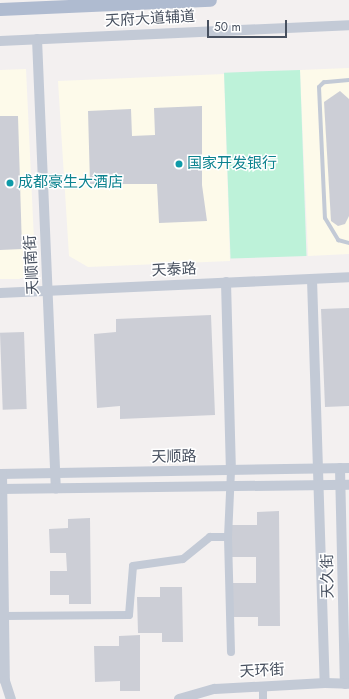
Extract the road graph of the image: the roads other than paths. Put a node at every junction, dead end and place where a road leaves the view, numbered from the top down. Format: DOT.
graph roads {
  1 [pos="210,0"];
  2 [pos="0,9"];
  3 [pos="349,25"];
  4 [pos="37,39"];
  5 [pos="0,41"];
  6 [pos="349,80"];
  7 [pos="349,243"];
  8 [pos="349,277"];
  9 [pos="312,279"];
  10 [pos="226,282"];
  11 [pos="48,292"];
  12 [pos="0,293"];
  13 [pos="319,468"];
  14 [pos="345,468"];
  15 [pos="231,471"];
  16 [pos="1,474"];
  17 [pos="56,475"];
  18 [pos="345,485"];
  19 [pos="319,486"];
  20 [pos="230,488"];
  21 [pos="1,489"];
  22 [pos="56,489"];
  23 [pos="228,536"];
  24 [pos="346,572"];
  25 [pos="4,616"];
  26 [pos="230,652"];
  27 [pos="325,683"];
  28 [pos="347,684"];
  29 [pos="263,686"];
  30 [pos="11,699"];
  31 [pos="178,699"];
  32 [pos="263,699"];
  1 -- 2 [label="main road"];
  3 -- 4 [label="street, 天府大道辅道"];
  4 -- 5 [label="street, 天府大道辅道"];
  4 -- 11 [label="street, 天顺南街"];
  6 -- 7 [label="lane"];
  8 -- 9 [label="street, 天泰路"];
  9 -- 10 [label="street, 天泰路"];
  9 -- 13 [label="street, 天久街"];
  10 -- 11 [label="street, 天泰路"];
  10 -- 15 [label="street"];
  11 -- 12 [label="street, 天泰路"];
  11 -- 17 [label="street, 天顺南街"];
  13 -- 14 [label="street, 天顺路"];
  13 -- 15 [label="street, 天顺路"];
  13 -- 19 [label="street, 天久街"];
  14 -- 18 [label="street, 天久街"];
  15 -- 17 [label="street, 天顺路"];
  15 -- 20 [label="street"];
  16 -- 17 [label="street, 天顺路"];
  16 -- 21 [label="street"];
  17 -- 22 [label="street, 天顺南街"];
  18 -- 19 [label="street, 天顺路"];
  18 -- 24 [label="street, 天久街"];
  19 -- 20 [label="street, 天顺路"];
  19 -- 27 [label="street, 天久街"];
  20 -- 22 [label="street, 天顺路"];
  20 -- 23 [label="street"];
  21 -- 22 [label="street, 天顺路"];
  21 -- 25 [label="street"];
  23 -- 25 [label="street"];
  23 -- 26 [label="street"];
  24 -- 28 [label="street, 天久街"];
  25 -- 30 [label="street"];
  27 -- 28 [label="street, 天环街"];
  27 -- 29 [label="street, 天环街"];
  29 -- 31 [label="street, 天环街"];
  29 -- 32 [label="street"];
}
